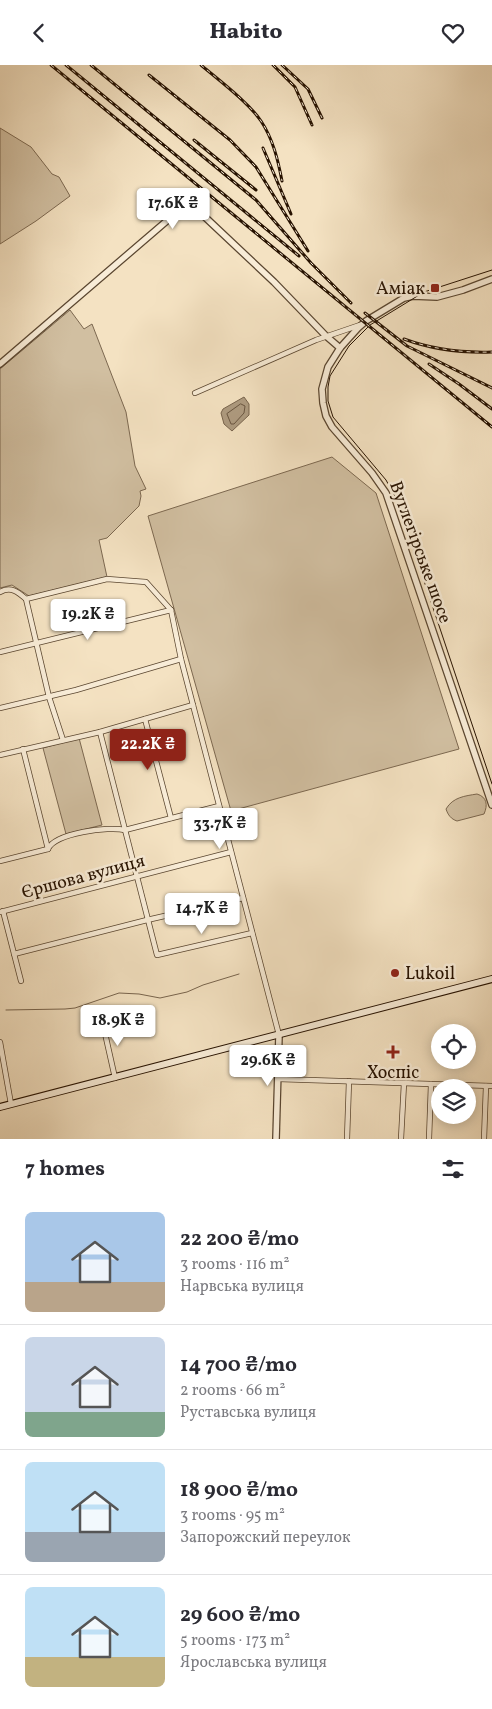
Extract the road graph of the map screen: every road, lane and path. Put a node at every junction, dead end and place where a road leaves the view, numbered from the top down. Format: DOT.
graph roads {
  1 [pos="492,279"];
  2 [pos="362,324"];
  3 [pos="326,336"];
  4 [pos="340,348"];
  5 [pos="0,365"];
  6 [pos="195,393"];
  7 [pos="0,592"];
  8 [pos="26,599"];
  9 [pos="170,610"];
  10 [pos="36,644"];
  11 [pos="0,652"];
  12 [pos="181,659"];
  13 [pos="49,697"];
  14 [pos="193,705"];
  15 [pos="0,708"];
  16 [pos="145,719"];
  17 [pos="100,732"];
  18 [pos="63,740"];
  19 [pos="23,749"];
  20 [pos="0,755"];
  21 [pos="492,805"];
  22 [pos="219,806"];
  23 [pos="170,818"];
  24 [pos="125,830"];
  25 [pos="48,849"];
  26 [pos="231,853"];
  27 [pos="0,860"];
  28 [pos="136,876"];
  29 [pos="243,898"];
  30 [pos="1,911"];
  31 [pos="148,920"];
  32 [pos="252,933"];
  33 [pos="14,954"];
  34 [pos="492,979"];
  35 [pos="22,981"];
  36 [pos="102,1020"];
  37 [pos="278,1035"];
  38 [pos="0,1042"];
  39 [pos="114,1078"];
  40 [pos="278,1079"];
  41 [pos="349,1081"];
  42 [pos="404,1083"];
  43 [pos="431,1084"];
  44 [pos="476,1086"];
  45 [pos="486,1086"];
  46 [pos="492,1086"];
  47 [pos="11,1104"];
  48 [pos="0,1107"];
  49 [pos="276,1139"];
  50 [pos="347,1139"];
  51 [pos="401,1139"];
  52 [pos="429,1139"];
  53 [pos="484,1139"];
  1 -- 2 [label="street, Вуглегірське шосе"];
  2 -- 3 [label="street"];
  2 -- 4 [label="street, Вуглегірське шосе"];
  3 -- 4 [label="street"];
  3 -- 5 [label="street"];
  3 -- 6 [label="street"];
  4 -- 21 [label="street, Вуглегірське шосе"];
  7 -- 8 [label="street"];
  8 -- 9 [label="street"];
  8 -- 10 [label="street"];
  9 -- 10 [label="street"];
  9 -- 12 [label="street"];
  10 -- 11 [label="street"];
  10 -- 13 [label="street"];
  12 -- 13 [label="street"];
  12 -- 14 [label="street"];
  13 -- 15 [label="street"];
  13 -- 18 [label="street"];
  14 -- 16 [label="street"];
  14 -- 22 [label="street"];
  16 -- 17 [label="street"];
  16 -- 23 [label="street"];
  17 -- 18 [label="street"];
  17 -- 24 [label="street"];
  18 -- 19 [label="street"];
  19 -- 20 [label="street"];
  19 -- 25 [label="street"];
  22 -- 23 [label="street"];
  22 -- 26 [label="street"];
  23 -- 24 [label="street"];
  24 -- 25 [label="street"];
  24 -- 28 [label="street"];
  25 -- 27 [label="street"];
  26 -- 28 [label="street, Єршова вулиця"];
  26 -- 29 [label="street"];
  28 -- 30 [label="street, Єршова вулиця"];
  28 -- 31 [label="street"];
  29 -- 31 [label="street"];
  29 -- 32 [label="street"];
  30 -- 33 [label="street"];
  31 -- 32 [label="street"];
  31 -- 33 [label="street"];
  32 -- 37 [label="street"];
  33 -- 35 [label="street"];
  34 -- 37 [label="main road"];
  36 -- 39 [label="street"];
  37 -- 39 [label="main road"];
  37 -- 40 [label="street"];
  38 -- 47 [label="street"];
  39 -- 47 [label="main road"];
  40 -- 41 [label="street"];
  40 -- 49 [label="street"];
  41 -- 42 [label="street"];
  41 -- 50 [label="street"];
  42 -- 43 [label="street"];
  42 -- 51 [label="street"];
  43 -- 52 [label="street"];
  44 -- 45 [label="street"];
  45 -- 46 [label="street"];
  45 -- 53 [label="street"];
  47 -- 48 [label="main road"];
}
